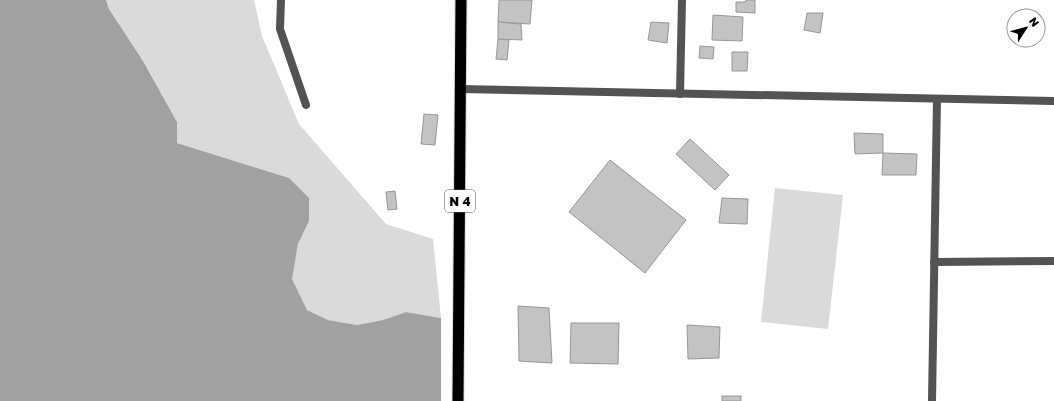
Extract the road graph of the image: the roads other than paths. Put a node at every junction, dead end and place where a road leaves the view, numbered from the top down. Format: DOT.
graph roads {
  1 [pos="281,0"];
  2 [pos="461,0"];
  3 [pos="682,0"];
  4 [pos="460,89"];
  5 [pos="680,94"];
  6 [pos="937,99"];
  7 [pos="1054,101"];
  8 [pos="306,105"];
  9 [pos="1054,261"];
  10 [pos="934,262"];
  11 [pos="458,401"];
  12 [pos="932,401"];
  1 -- 8 [label="street"];
  2 -- 4 [label="highway, N 4"];
  3 -- 5 [label="street"];
  4 -- 5 [label="street"];
  4 -- 11 [label="highway, N 4"];
  5 -- 6 [label="street"];
  6 -- 7 [label="street"];
  6 -- 10 [label="street"];
  9 -- 10 [label="street"];
  10 -- 12 [label="street"];
}
